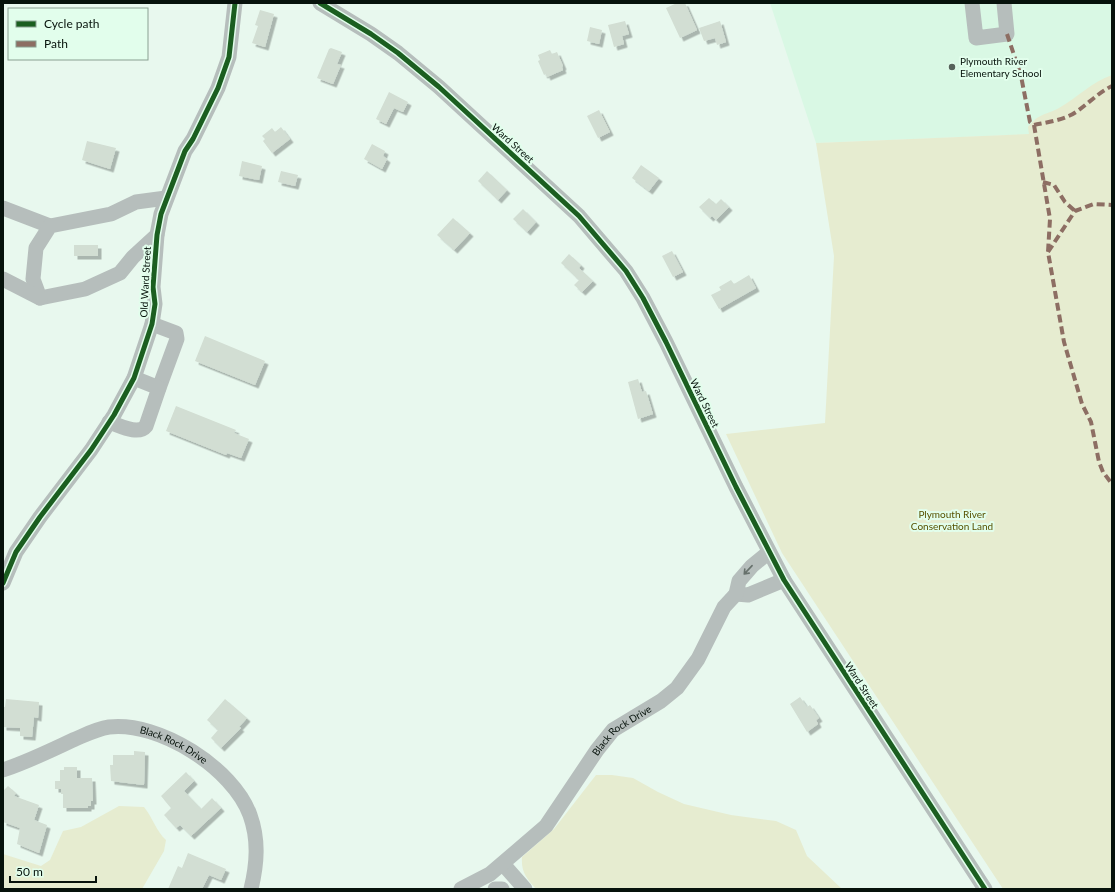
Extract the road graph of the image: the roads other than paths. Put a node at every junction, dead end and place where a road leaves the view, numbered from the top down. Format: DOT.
graph roads {
  1 [pos="235,3"];
  2 [pos="320,3"];
  3 [pos="972,3"];
  4 [pos="1004,3"];
  5 [pos="166,198"];
  6 [pos="3,208"];
  7 [pos="50,226"];
  8 [pos="157,235"];
  9 [pos="3,279"];
  10 [pos="40,298"];
  11 [pos="152,324"];
  12 [pos="134,378"];
  13 [pos="159,388"];
  14 [pos="109,422"];
  15 [pos="769,552"];
  16 [pos="784,580"];
  17 [pos="3,583"];
  18 [pos="736,594"];
  19 [pos="3,770"];
  20 [pos="503,864"];
  21 [pos="251,889"];
  22 [pos="462,889"];
  23 [pos="495,889"];
  24 [pos="502,889"];
  25 [pos="525,889"];
  26 [pos="985,889"];
  1 -- 5 [label="street, Old Ward Street"];
  2 -- 15 [label="street, Ward Street"];
  3 -- 4 [label="street"];
  5 -- 7 [label="street"];
  5 -- 8 [label="street, Old Ward Street"];
  6 -- 7 [label="street"];
  7 -- 10 [label="street"];
  8 -- 10 [label="street"];
  8 -- 11 [label="street, Old Ward Street"];
  9 -- 10 [label="street"];
  11 -- 12 [label="street, Old Ward Street"];
  11 -- 13 [label="street"];
  12 -- 13 [label="street"];
  12 -- 14 [label="street, Old Ward Street"];
  13 -- 14 [label="street"];
  14 -- 17 [label="street, Old Ward Street"];
  15 -- 16 [label="street, Ward Street"];
  15 -- 18 [label="street, Black Rock Drive, one-way"];
  16 -- 18 [label="street"];
  16 -- 26 [label="street, Ward Street"];
  18 -- 20 [label="street, Black Rock Drive"];
  19 -- 21 [label="street, Black Rock Drive"];
  20 -- 22 [label="street, Black Rock Drive"];
  20 -- 25 [label="street"];
  23 -- 24 [label="street"];
}
